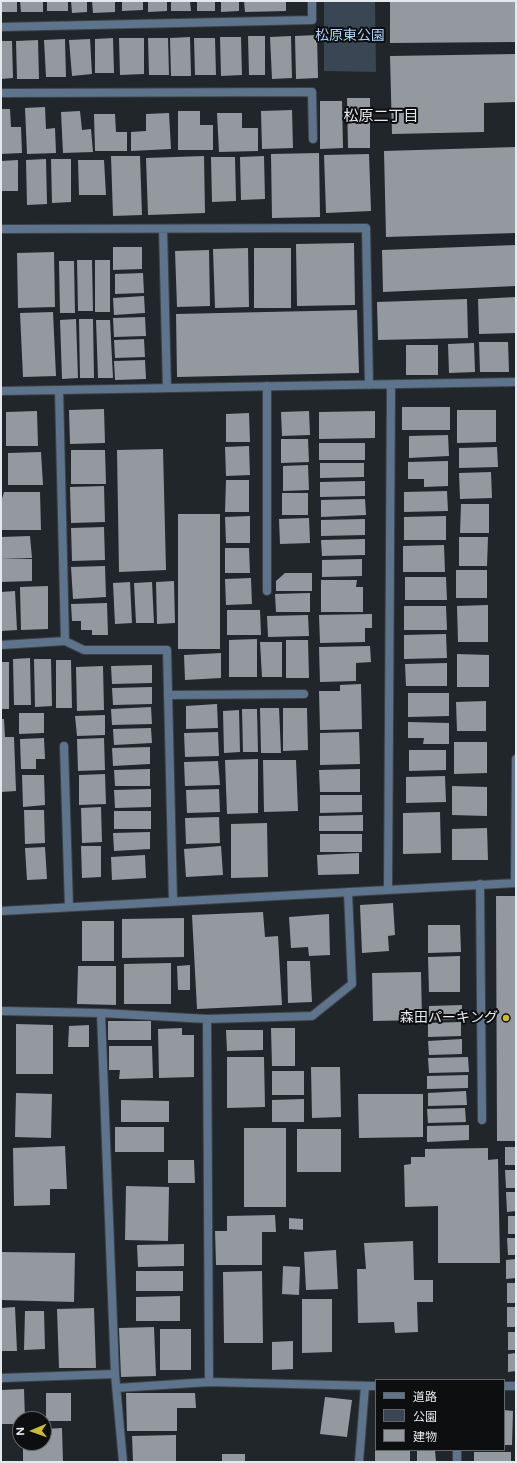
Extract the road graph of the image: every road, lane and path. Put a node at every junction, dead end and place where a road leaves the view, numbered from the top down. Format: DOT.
graph roads {
  1 [pos="312,1"];
  2 [pos="1,27"];
  3 [pos="1,93"];
  4 [pos="313,139"];
  5 [pos="1,229"];
  6 [pos="163,229"];
  7 [pos="516,382"];
  8 [pos="391,384"];
  9 [pos="369,385"];
  10 [pos="267,386"];
  11 [pos="167,388"];
  12 [pos="60,390"];
  13 [pos="1,391"];
  14 [pos="267,591"];
  15 [pos="65,641"];
  16 [pos="1,645"];
  17 [pos="304,694"];
  18 [pos="168,695"];
  19 [pos="64,746"];
  20 [pos="516,759"];
  21 [pos="515,883"];
  22 [pos="480,884"];
  23 [pos="388,889"];
  24 [pos="348,892"];
  25 [pos="173,901"];
  26 [pos="69,907"];
  27 [pos="1,911"];
  28 [pos="1,1011"];
  29 [pos="101,1013"];
  30 [pos="207,1019"];
  31 [pos="482,1120"];
  32 [pos="115,1374"];
  33 [pos="1,1378"];
  34 [pos="209,1382"];
  35 [pos="365,1386"];
  36 [pos="375,1386"];
  37 [pos="505,1386"];
  38 [pos="516,1386"];
  39 [pos="116,1388"];
  40 [pos="457,1451"];
  41 [pos="123,1462"];
  42 [pos="360,1462"];
  43 [pos="456,1462"];
  1 -- 2 [label="street"];
  3 -- 4 [label="street"];
  5 -- 6 [label="street"];
  6 -- 9 [label="street"];
  6 -- 11 [label="street"];
  7 -- 8 [label="street"];
  8 -- 9 [label="street"];
  8 -- 23 [label="street"];
  9 -- 10 [label="street"];
  10 -- 11 [label="street"];
  10 -- 14 [label="street"];
  11 -- 12 [label="street"];
  12 -- 13 [label="street"];
  12 -- 15 [label="street"];
  15 -- 16 [label="street"];
  15 -- 18 [label="street"];
  17 -- 18 [label="street"];
  18 -- 25 [label="street"];
  19 -- 26 [label="street"];
  20 -- 21 [label="street"];
  21 -- 22 [label="street"];
  22 -- 23 [label="street"];
  22 -- 31 [label="street"];
  23 -- 24 [label="street"];
  24 -- 25 [label="street"];
  24 -- 30 [label="street"];
  25 -- 26 [label="street"];
  26 -- 27 [label="street"];
  28 -- 29 [label="street"];
  29 -- 30 [label="street"];
  29 -- 32 [label="street"];
  30 -- 34 [label="street"];
  32 -- 33 [label="street"];
  32 -- 39 [label="street"];
  34 -- 35 [label="street"];
  34 -- 39 [label="street"];
  35 -- 36 [label="street"];
  35 -- 42 [label="street"];
  37 -- 38 [label="street"];
  39 -- 41 [label="street"];
  40 -- 43 [label="street"];
}
